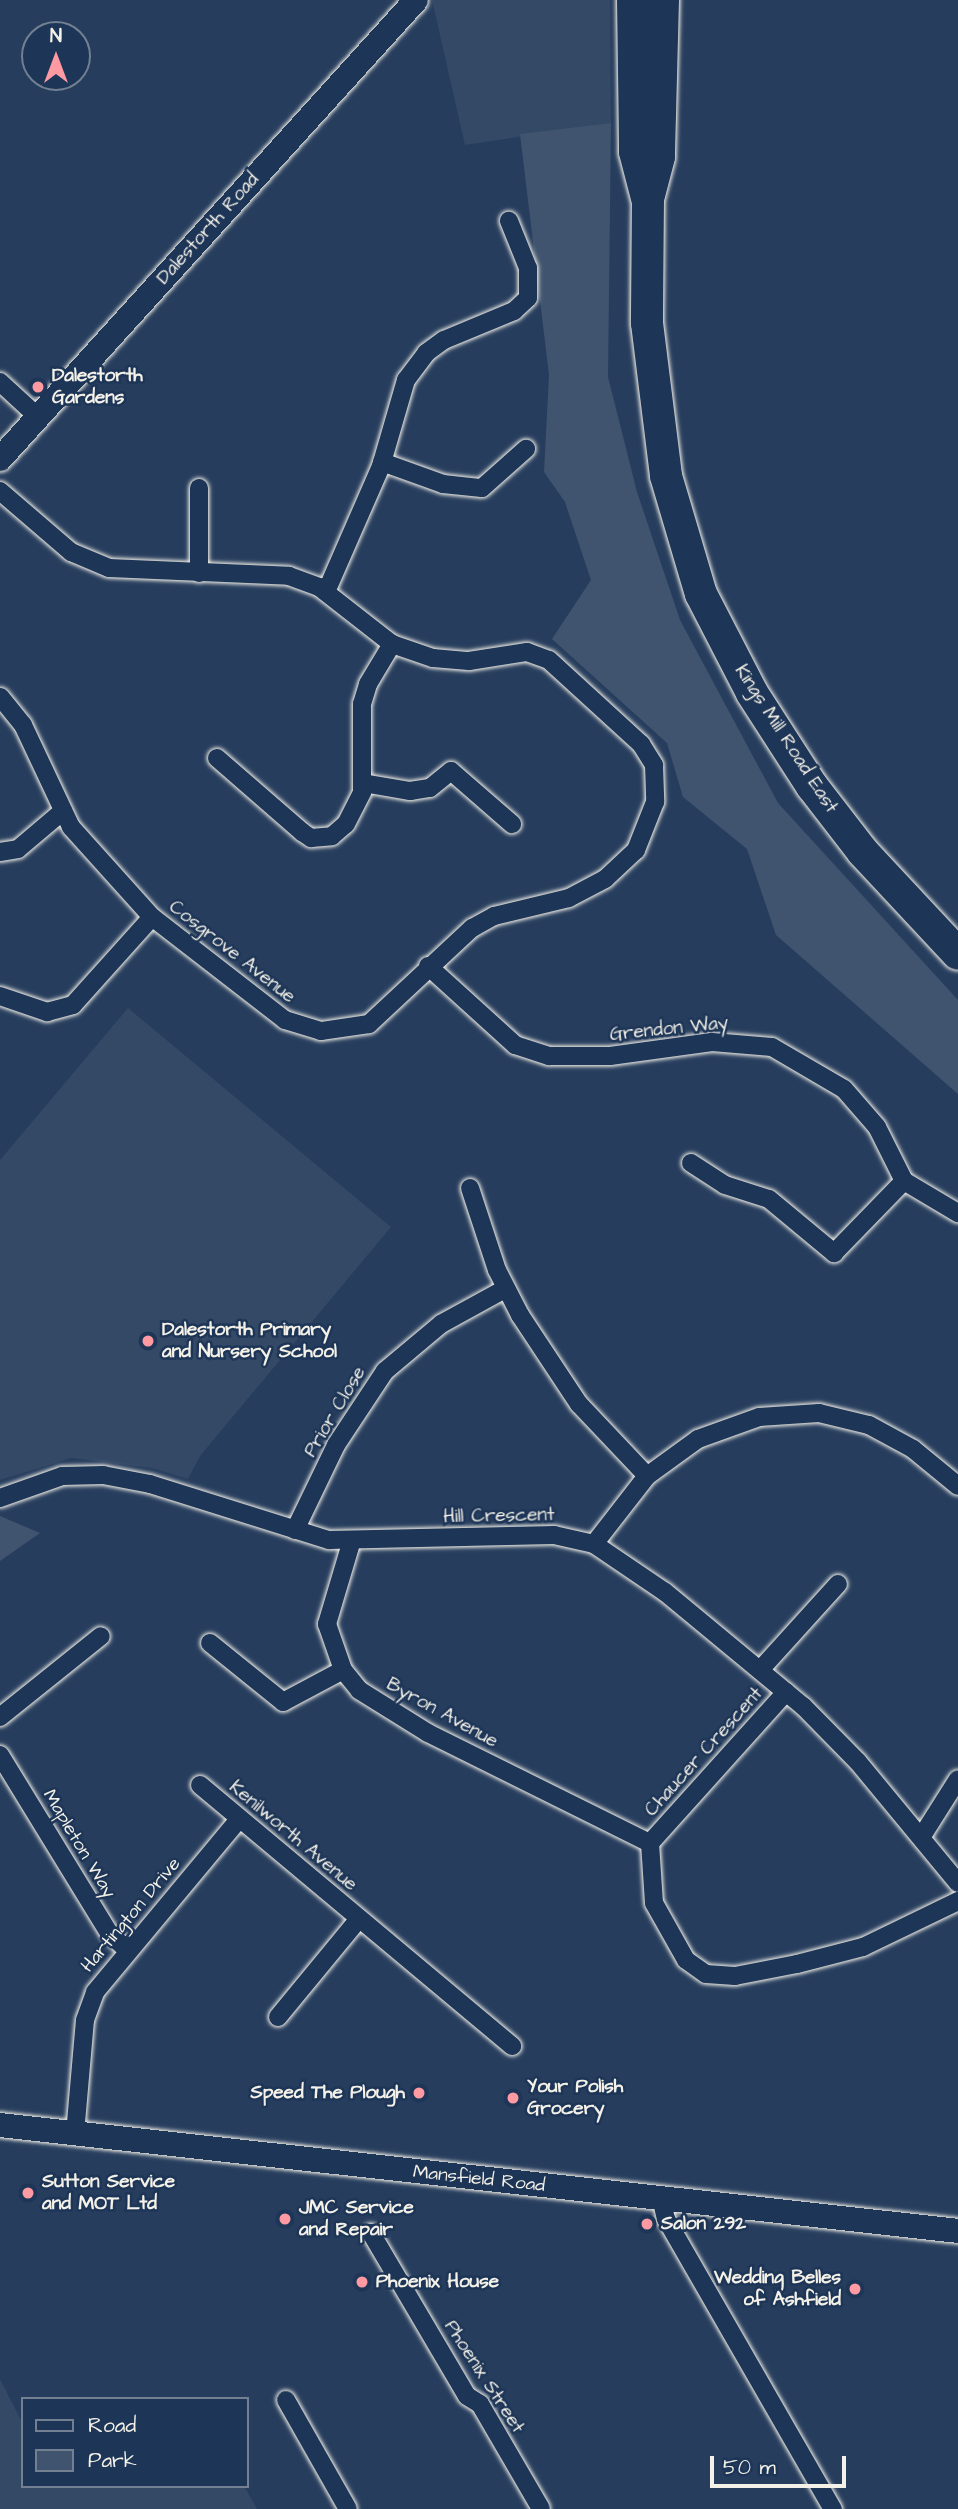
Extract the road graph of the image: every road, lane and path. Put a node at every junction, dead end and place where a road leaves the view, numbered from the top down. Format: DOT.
graph roads {
  1 [pos="416,0"];
  2 [pos="633,0"];
  3 [pos="663,0"];
  4 [pos="648,199"];
  5 [pos="509,221"];
  6 [pos="0,382"];
  7 [pos="37,416"];
  8 [pos="526,449"];
  9 [pos="0,459"];
  10 [pos="382,462"];
  11 [pos="199,488"];
  12 [pos="0,491"];
  13 [pos="200,573"];
  14 [pos="326,592"];
  15 [pos="392,644"];
  16 [pos="0,697"];
  17 [pos="217,758"];
  18 [pos="363,783"];
  19 [pos="63,811"];
  20 [pos="512,824"];
  21 [pos="0,852"];
  22 [pos="152,917"];
  23 [pos="958,954"];
  24 [pos="428,966"];
  25 [pos="0,996"];
  26 [pos="691,1163"];
  27 [pos="904,1181"];
  28 [pos="470,1188"];
  29 [pos="958,1213"];
  30 [pos="505,1289"];
  31 [pos="647,1476"];
  32 [pos="958,1486"];
  33 [pos="0,1498"];
  34 [pos="295,1530"];
  35 [pos="352,1540"];
  36 [pos="594,1544"];
  37 [pos="838,1584"];
  38 [pos="101,1636"];
  39 [pos="210,1643"];
  40 [pos="343,1670"];
  41 [pos="760,1670"];
  42 [pos="786,1692"];
  43 [pos="0,1717"];
  44 [pos="0,1755"];
  45 [pos="958,1779"];
  46 [pos="200,1785"];
  47 [pos="239,1819"];
  48 [pos="922,1836"];
  49 [pos="650,1843"];
  50 [pos="958,1883"];
  51 [pos="958,1901"];
  52 [pos="358,1920"];
  53 [pos="127,1950"];
  54 [pos="278,2017"];
  55 [pos="512,2046"];
  56 [pos="0,2125"];
  57 [pos="75,2134"];
  58 [pos="662,2202"];
  59 [pos="958,2231"];
  60 [pos="371,2233"];
  61 [pos="286,2400"];
  62 [pos="348,2509"];
  63 [pos="541,2509"];
  64 [pos="833,2509"];
  1 -- 7 [label="main road, Dalestorth Road"];
  2 -- 4 [label="highway, Kings Mill Road East"];
  3 -- 4 [label="highway, Kings Mill Road East"];
  4 -- 23 [label="highway, Kings Mill Road East"];
  5 -- 10 [label="street"];
  6 -- 7 [label="street"];
  7 -- 9 [label="main road, Dalestorth Road"];
  8 -- 10 [label="street"];
  10 -- 14 [label="street"];
  11 -- 13 [label="street"];
  12 -- 13 [label="street, Cosgrove Avenue"];
  13 -- 14 [label="street, Cosgrove Avenue"];
  14 -- 15 [label="street, Cosgrove Avenue"];
  15 -- 18 [label="street"];
  15 -- 24 [label="street, Cosgrove Avenue"];
  16 -- 19 [label="street, Cosgrove Avenue"];
  17 -- 18 [label="street"];
  18 -- 20 [label="street"];
  19 -- 21 [label="street"];
  19 -- 22 [label="street, Cosgrove Avenue"];
  22 -- 24 [label="street, Cosgrove Avenue"];
  22 -- 25 [label="street"];
  24 -- 27 [label="street, Grendon Way"];
  26 -- 27 [label="street"];
  27 -- 29 [label="street"];
  28 -- 30 [label="street"];
  30 -- 31 [label="street"];
  30 -- 34 [label="street, Prior Close"];
  31 -- 32 [label="street"];
  31 -- 36 [label="street"];
  33 -- 34 [label="street, Hill Crescent"];
  34 -- 35 [label="street, Hill Crescent"];
  35 -- 36 [label="street, Hill Crescent"];
  35 -- 40 [label="street, Byron Avenue"];
  36 -- 41 [label="street, Hill Crescent"];
  37 -- 41 [label="street"];
  38 -- 43 [label="street"];
  39 -- 40 [label="street"];
  40 -- 49 [label="street, Byron Avenue"];
  41 -- 42 [label="street, Hill Crescent"];
  42 -- 48 [label="street, Hill Crescent"];
  42 -- 49 [label="street, Chaucer Crescent"];
  44 -- 53 [label="street, Mapleton Way"];
  45 -- 48 [label="street"];
  46 -- 47 [label="street, Kenilworth Avenue"];
  47 -- 52 [label="street, Kenilworth Avenue"];
  47 -- 53 [label="street, Hartington Drive"];
  48 -- 50 [label="street, Hill Crescent"];
  49 -- 51 [label="street, Chaucer Crescent"];
  52 -- 54 [label="street, Kenilworth Avenue"];
  52 -- 55 [label="street, Kenilworth Avenue"];
  53 -- 57 [label="street, Hartington Drive"];
  56 -- 57 [label="main road, Mansfield Road"];
  57 -- 58 [label="main road, Mansfield Road"];
  58 -- 59 [label="main road, Mansfield Road"];
  58 -- 64 [label="street"];
  60 -- 63 [label="street, Phoenix Street"];
  61 -- 62 [label="street"];
}
